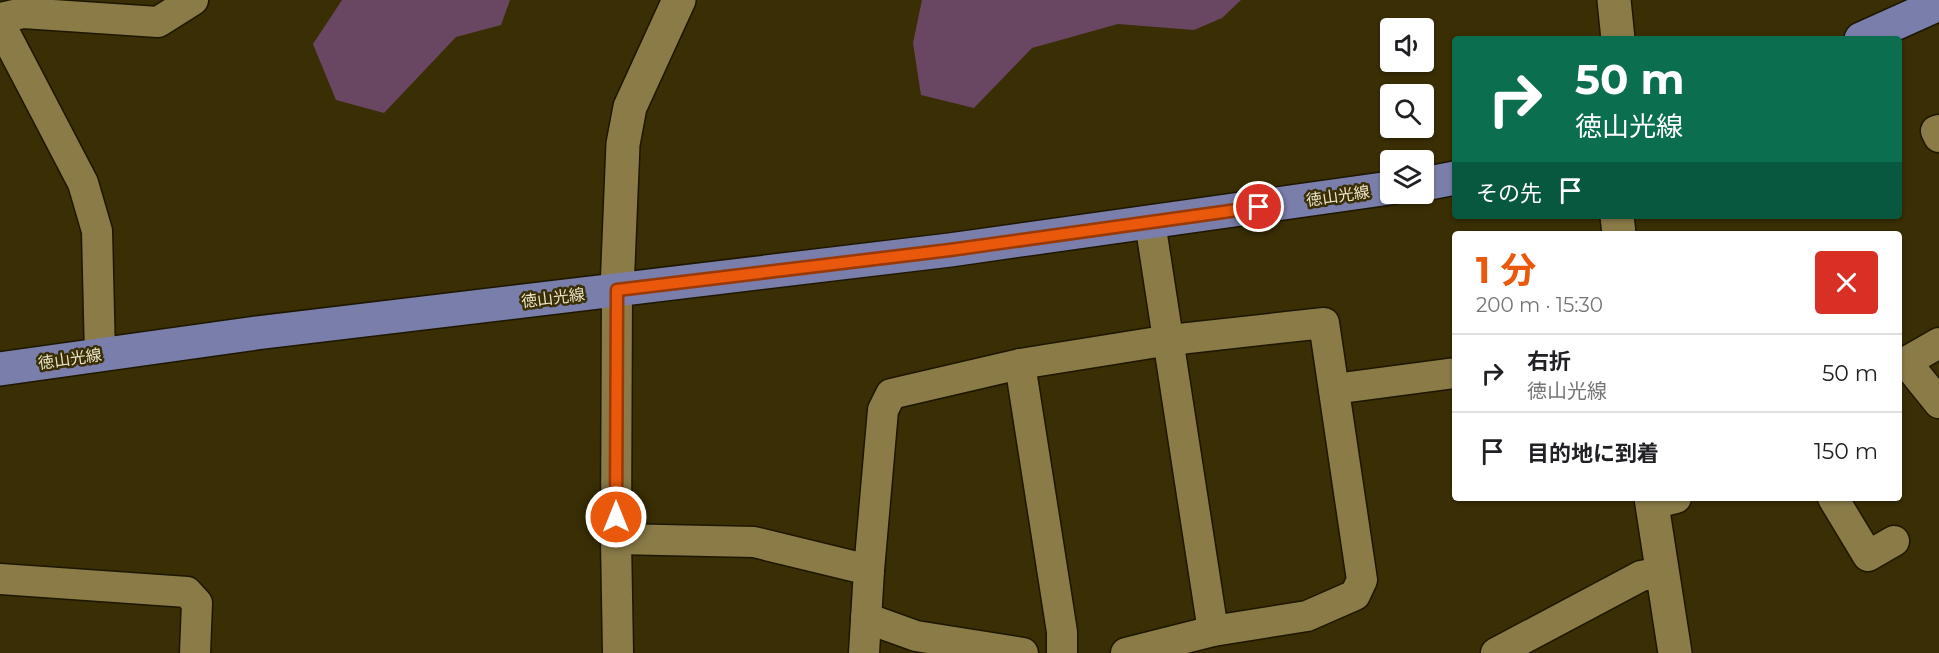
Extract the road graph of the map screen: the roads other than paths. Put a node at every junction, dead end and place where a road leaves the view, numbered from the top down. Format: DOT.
graph roads {
  1 [pos="193,0"];
  2 [pos="679,0"];
  3 [pos="1614,0"];
  4 [pos="1939,4"];
  5 [pos="0,18"];
  6 [pos="0,24"];
  7 [pos="1618,36"];
  8 [pos="1868,36"];
  9 [pos="1939,130"];
  10 [pos="1939,137"];
  11 [pos="1452,179"];
  12 [pos="1434,182"];
  13 [pos="1380,189"];
  14 [pos="1150,222"];
  15 [pos="617,290"];
  16 [pos="1170,340"];
  17 [pos="1939,343"];
  18 [pos="100,355"];
  19 [pos="1020,364"];
  20 [pos="1903,364"];
  21 [pos="0,369"];
  22 [pos="1452,373"];
  23 [pos="1334,389"];
  24 [pos="1939,403"];
  25 [pos="1660,501"];
  26 [pos="1835,501"];
  27 [pos="615,539"];
  28 [pos="1894,541"];
  29 [pos="869,570"];
  30 [pos="1662,572"];
  31 [pos="0,579"];
  32 [pos="866,618"];
  33 [pos="1213,631"];
  34 [pos="195,653"];
  35 [pos="618,653"];
  36 [pos="864,653"];
  37 [pos="1023,653"];
  38 [pos="1062,653"];
  39 [pos="1126,653"];
  40 [pos="1496,653"];
  41 [pos="1675,653"];
  1 -- 5 [label="street"];
  2 -- 15 [label="street"];
  3 -- 7 [label="street"];
  4 -- 8 [label="main road"];
  6 -- 18 [label="street"];
  9 -- 10 [label="street"];
  11 -- 12 [label="main road"];
  13 -- 14 [label="main road, 徳山光線"];
  14 -- 15 [label="main road, 徳山光線"];
  14 -- 16 [label="street"];
  15 -- 18 [label="main road, 徳山光線"];
  15 -- 27 [label="street"];
  16 -- 19 [label="street"];
  16 -- 23 [label="street"];
  16 -- 33 [label="street"];
  17 -- 20 [label="street"];
  18 -- 21 [label="main road, 徳山光線"];
  19 -- 29 [label="street"];
  19 -- 38 [label="street"];
  20 -- 24 [label="street"];
  22 -- 23 [label="street"];
  23 -- 33 [label="street"];
  25 -- 30 [label="street"];
  26 -- 28 [label="street"];
  27 -- 29 [label="street"];
  27 -- 35 [label="street"];
  29 -- 32 [label="street"];
  30 -- 40 [label="street"];
  30 -- 41 [label="street"];
  31 -- 34 [label="street"];
  32 -- 36 [label="street"];
  32 -- 37 [label="street"];
  33 -- 39 [label="street"];
}
